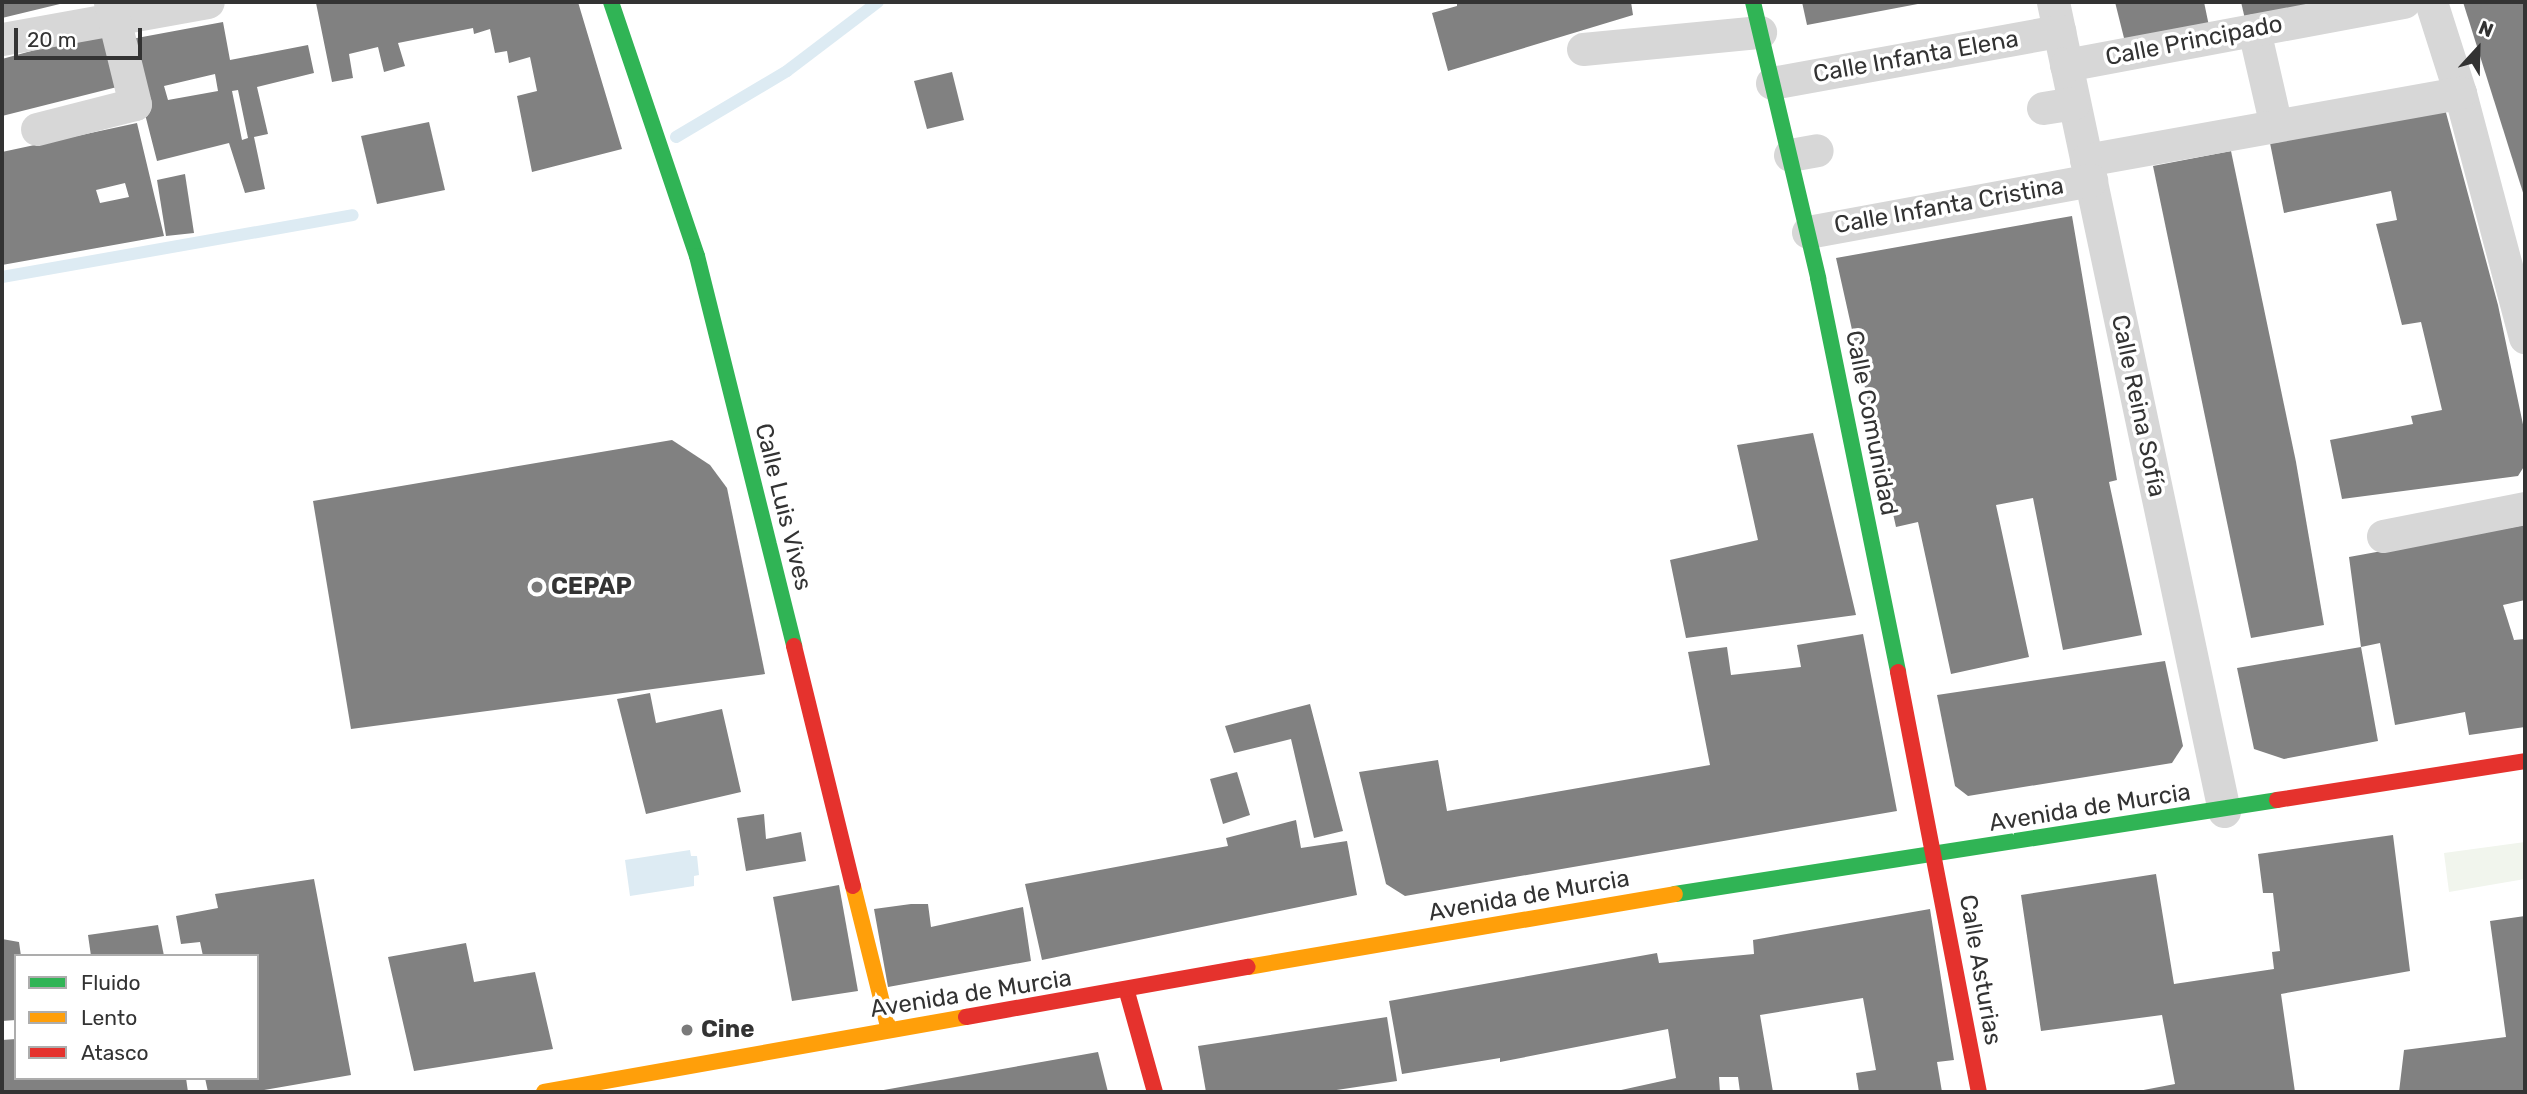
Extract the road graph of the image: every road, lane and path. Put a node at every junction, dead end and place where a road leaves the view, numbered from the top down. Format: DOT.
graph roads {
  1 [pos="208,2"];
  2 [pos="611,2"];
  3 [pos="2404,2"];
  4 [pos="2431,2"];
  5 [pos="113,11"];
  6 [pos="2056,16"];
  7 [pos="1756,17"];
  8 [pos="2254,30"];
  9 [pos="2,39"];
  10 [pos="1583,49"];
  11 [pos="2066,65"];
  12 [pos="1772,83"];
  13 [pos="2460,93"];
  14 [pos="2276,126"];
  15 [pos="37,129"];
  16 [pos="2088,170"];
  17 [pos="1808,232"];
  18 [pos="2524,327"];
  19 [pos="2525,508"];
  20 [pos="2384,536"];
  21 [pos="2525,761"];
  22 [pos="2224,811"];
  23 [pos="1936,855"];
  24 [pos="1127,992"];
  25 [pos="889,1030"];
  26 [pos="544,1092"];
  27 [pos="1155,1092"];
  28 [pos="1979,1092"];
  1 -- 5 [label="street"];
  2 -- 25 [label="street, Calle Luis Vives"];
  3 -- 8 [label="street, Calle Principado"];
  4 -- 13 [label="street"];
  5 -- 9 [label="street"];
  5 -- 15 [label="street"];
  6 -- 11 [label="street, Calle Reina Sofía"];
  6 -- 12 [label="street, Calle Infanta Elena"];
  7 -- 10 [label="street"];
  7 -- 12 [label="street, Calle Comunidad"];
  8 -- 11 [label="street, Calle Principado"];
  8 -- 14 [label="street"];
  11 -- 16 [label="street, Calle Reina Sofía"];
  12 -- 17 [label="street, Calle Comunidad"];
  13 -- 14 [label="street, Calle Infanta Cristina"];
  13 -- 18 [label="street"];
  14 -- 16 [label="street, Calle Infanta Cristina"];
  16 -- 17 [label="street, Calle Infanta Cristina"];
  16 -- 22 [label="street, Calle Reina Sofía"];
  17 -- 23 [label="street, Calle Comunidad"];
  19 -- 20 [label="street"];
  21 -- 22 [label="street, Avenida de Murcia"];
  22 -- 23 [label="street, Avenida de Murcia"];
  23 -- 24 [label="street, Avenida de Murcia"];
  23 -- 28 [label="street, Calle Asturias"];
  24 -- 25 [label="street, Avenida de Murcia"];
  24 -- 27 [label="street"];
  25 -- 26 [label="street, Avenida de Murcia"];
}
